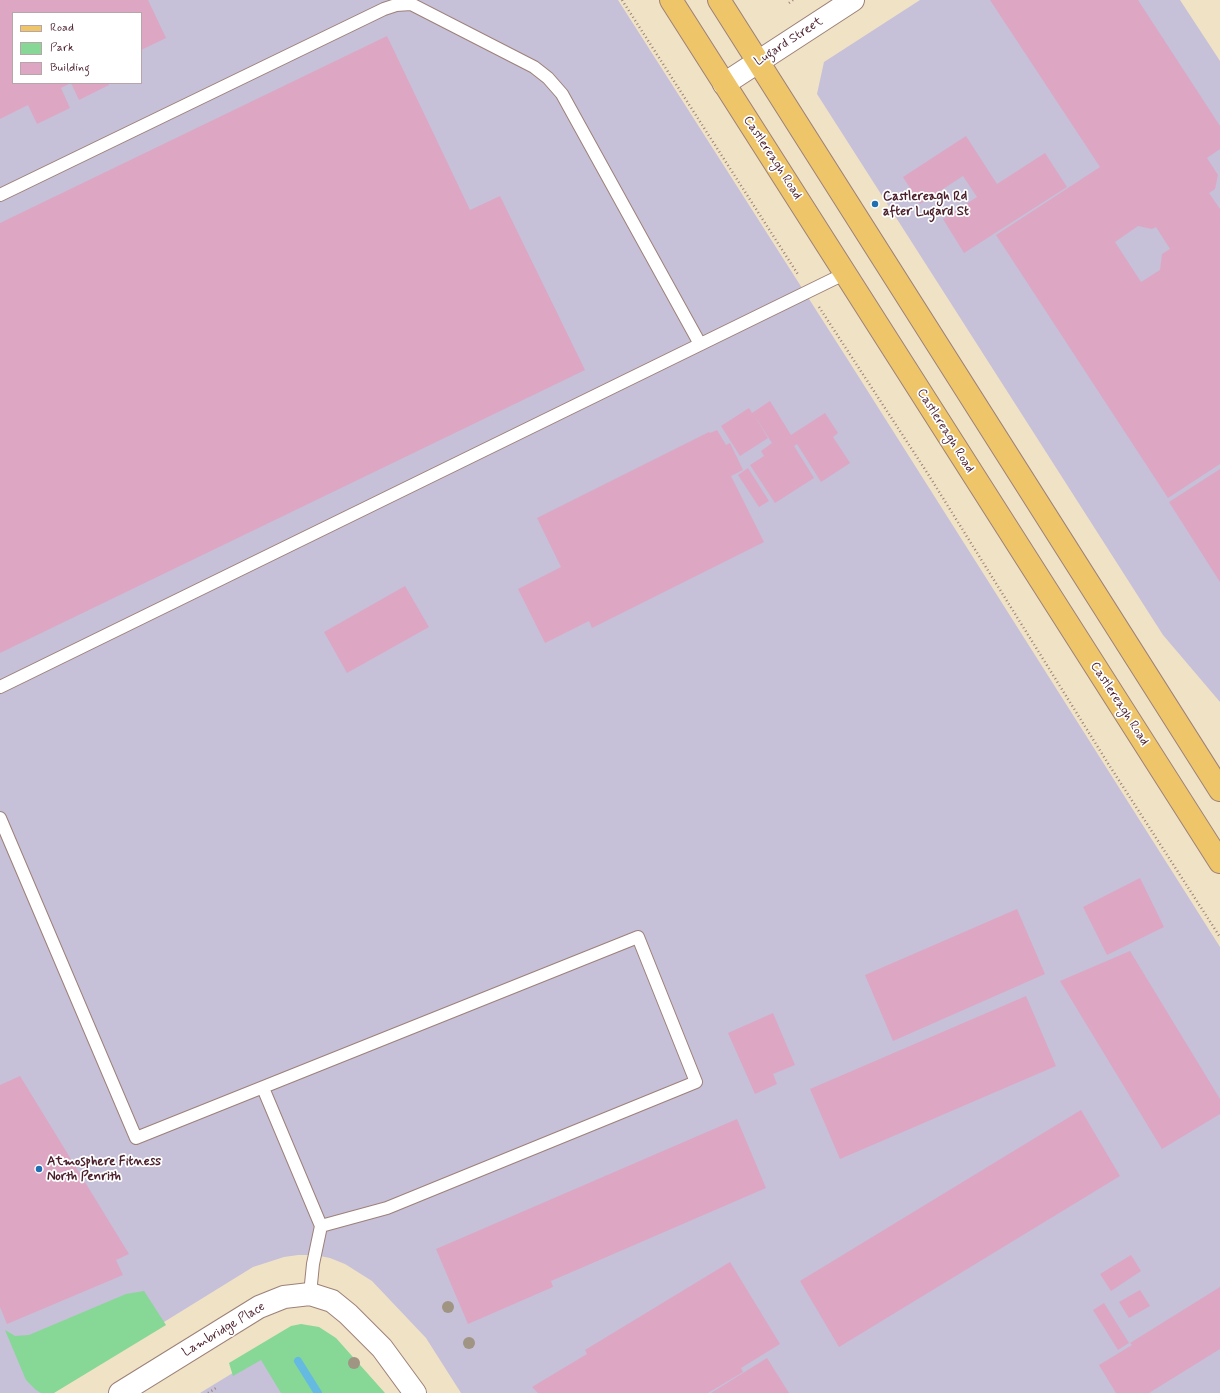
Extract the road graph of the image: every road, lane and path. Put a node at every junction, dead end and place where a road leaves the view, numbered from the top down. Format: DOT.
graph roads {
  1 [pos="622,0"];
  2 [pos="671,0"];
  3 [pos="719,0"];
  4 [pos="794,0"];
  5 [pos="853,0"];
  6 [pos="789,3"];
  7 [pos="759,62"];
  8 [pos="724,84"];
  9 [pos="0,195"];
  10 [pos="846,273"];
  11 [pos="809,291"];
  12 [pos="700,344"];
  13 [pos="0,687"];
  14 [pos="1182,731"];
  15 [pos="1220,770"];
  16 [pos="1220,790"];
  17 [pos="0,818"];
  18 [pos="1220,862"];
  19 [pos="1220,937"];
  20 [pos="263,1088"];
  21 [pos="321,1226"];
  22 [pos="310,1294"];
  23 [pos="216,1388"];
  24 [pos="120,1393"];
  25 [pos="208,1393"];
  26 [pos="415,1393"];
  1 -- 11 [label="path"];
  2 -- 8 [label="main road, Castlereagh Road"];
  3 -- 7 [label="main road"];
  4 -- 6 [label="path"];
  5 -- 7 [label="street, Lugard Street"];
  7 -- 8 [label="street, Lugard Street"];
  7 -- 14 [label="main road"];
  8 -- 10 [label="main road, Castlereagh Road"];
  9 -- 12 [label="lane"];
  10 -- 11 [label="lane"];
  10 -- 18 [label="main road, Castlereagh Road"];
  11 -- 12 [label="lane"];
  11 -- 19 [label="path"];
  12 -- 13 [label="lane"];
  14 -- 15 [label="street"];
  14 -- 16 [label="main road"];
  17 -- 20 [label="lane"];
  20 -- 21 [label="lane"];
  20 -- 21 [label="lane"];
  21 -- 22 [label="lane"];
  22 -- 24 [label="street, Lambridge Place"];
  22 -- 26 [label="street, Lambridge Place"];
  23 -- 25 [label="path"];
}
